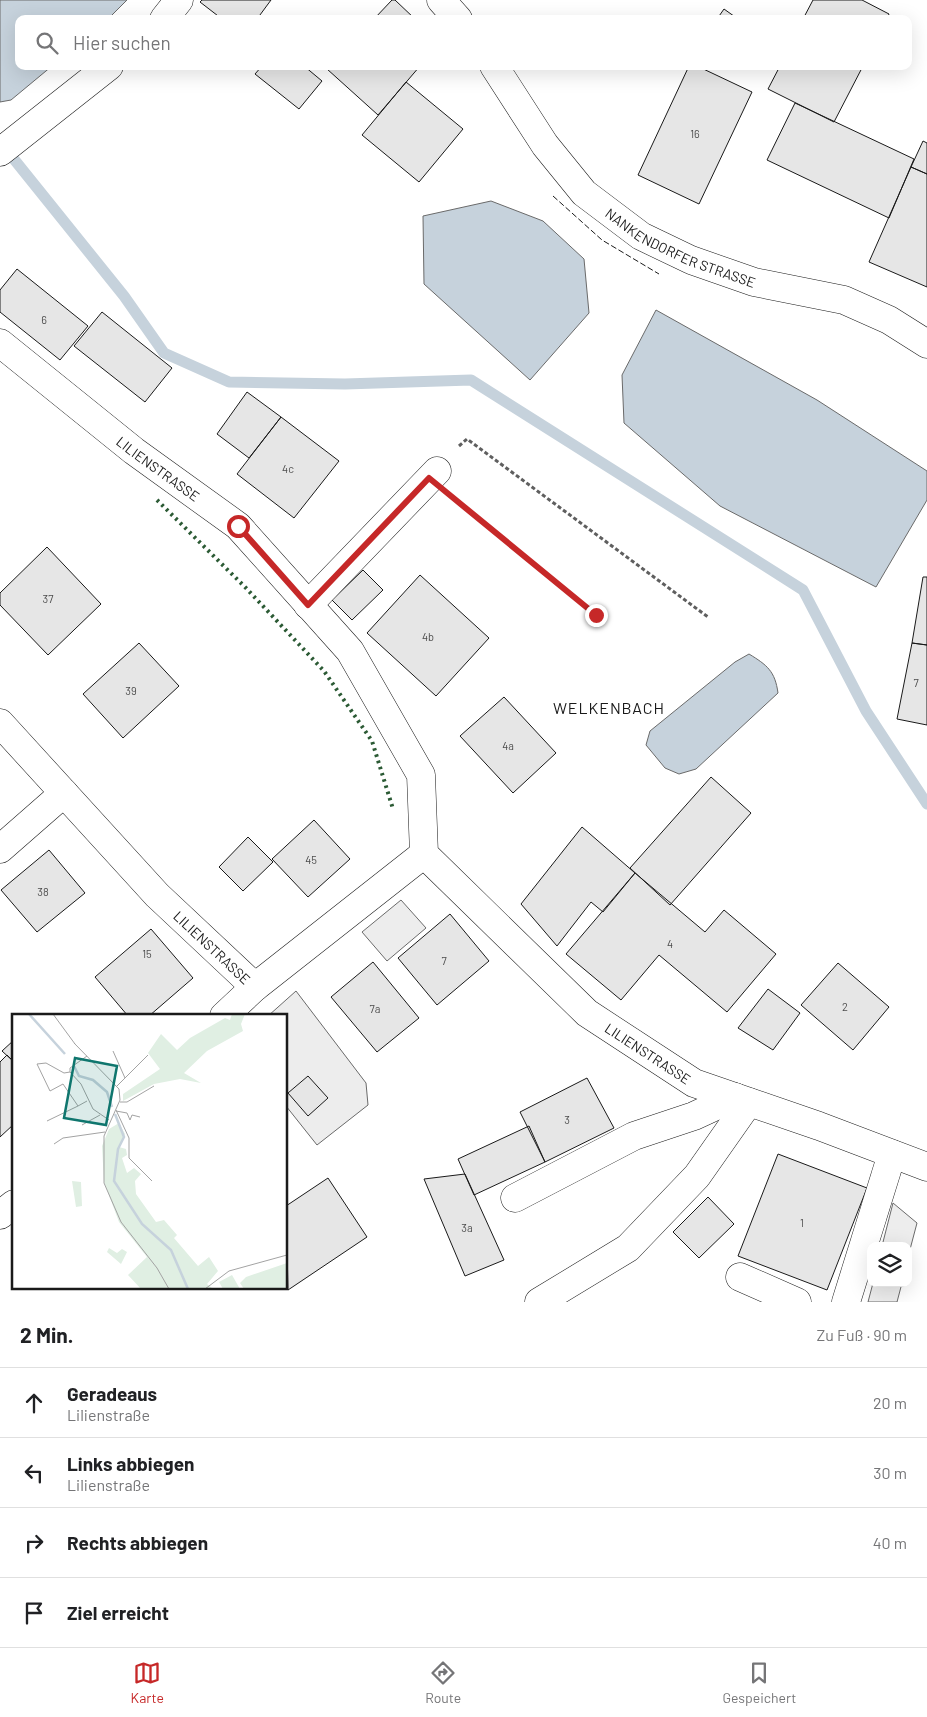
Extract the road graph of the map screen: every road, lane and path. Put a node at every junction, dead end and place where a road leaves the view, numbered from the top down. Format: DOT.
graph roads {
  1 [pos="180,0"];
  2 [pos="441,0"];
  3 [pos="167,15"];
  4 [pos="454,15"];
  5 [pos="104,70"];
  6 [pos="497,70"];
  7 [pos="0,152"];
  8 [pos="0,343"];
  9 [pos="927,344"];
  10 [pos="433,474"];
  11 [pos="308,605"];
  12 [pos="596,615"];
  13 [pos="708,617"];
  14 [pos="0,722"];
  15 [pos="64,793"];
  16 [pos="0,849"];
  17 [pos="424,854"];
  18 [pos="255,987"];
  19 [pos="226,1014"];
  20 [pos="742,1100"];
  21 [pos="892,1154"];
  22 [pos="927,1167"];
  23 [pos="515,1198"];
  24 [pos="12,1206"];
  25 [pos="0,1215"];
  26 [pos="740,1277"];
  27 [pos="540,1302"];
  28 [pos="797,1302"];
  29 [pos="846,1302"];
  1 -- 3 [label="street"];
  2 -- 4 [label="street"];
  5 -- 7 [label="street"];
  6 -- 9 [label="street, NANKENDORFER STRASSE"];
  8 -- 11 [label="street, LILIENSTRASSE"];
  10 -- 11 [label="street"];
  10 -- 12 [label="path"];
  10 -- 13 [label="path"];
  11 -- 17 [label="street, LILIENSTRASSE"];
  14 -- 15 [label="street, LILIENSTRASSE"];
  15 -- 16 [label="street"];
  15 -- 18 [label="street, LILIENSTRASSE"];
  17 -- 18 [label="street, LILIENSTRASSE"];
  17 -- 20 [label="street, LILIENSTRASSE"];
  18 -- 19 [label="street"];
  20 -- 21 [label="street, LILIENSTRASSE"];
  20 -- 23 [label="street"];
  20 -- 27 [label="street"];
  21 -- 22 [label="street, LILIENSTRASSE"];
  21 -- 29 [label="street"];
  24 -- 25 [label="street"];
  26 -- 28 [label="street"];
}
